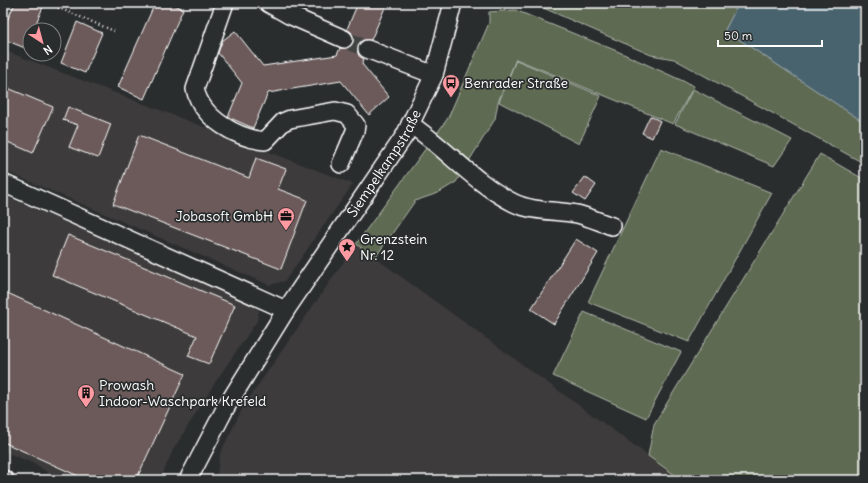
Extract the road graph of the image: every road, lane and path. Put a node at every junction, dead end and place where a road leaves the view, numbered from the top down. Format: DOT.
graph roads {
  1 [pos="47,3"];
  2 [pos="225,3"];
  3 [pos="268,3"];
  4 [pos="453,3"];
  5 [pos="114,31"];
  6 [pos="344,38"];
  7 [pos="367,49"];
  8 [pos="434,75"];
  9 [pos="410,124"];
  10 [pos="341,164"];
  11 [pos="3,183"];
  12 [pos="612,226"];
  13 [pos="286,310"];
  14 [pos="341,474"];
  15 [pos="188,480"];
  16 [pos="349,480"];
  1 -- 5 [label="path"];
  2 -- 10 [label="street"];
  3 -- 6 [label="street"];
  4 -- 8 [label="street, Siempelkampstraße"];
  7 -- 8 [label="street"];
  8 -- 9 [label="street, Siempelkampstraße"];
  9 -- 12 [label="street"];
  9 -- 13 [label="street, Siempelkampstraße"];
  11 -- 13 [label="street"];
  13 -- 15 [label="street, Siempelkampstraße"];
  14 -- 16 [label="path"];
}
